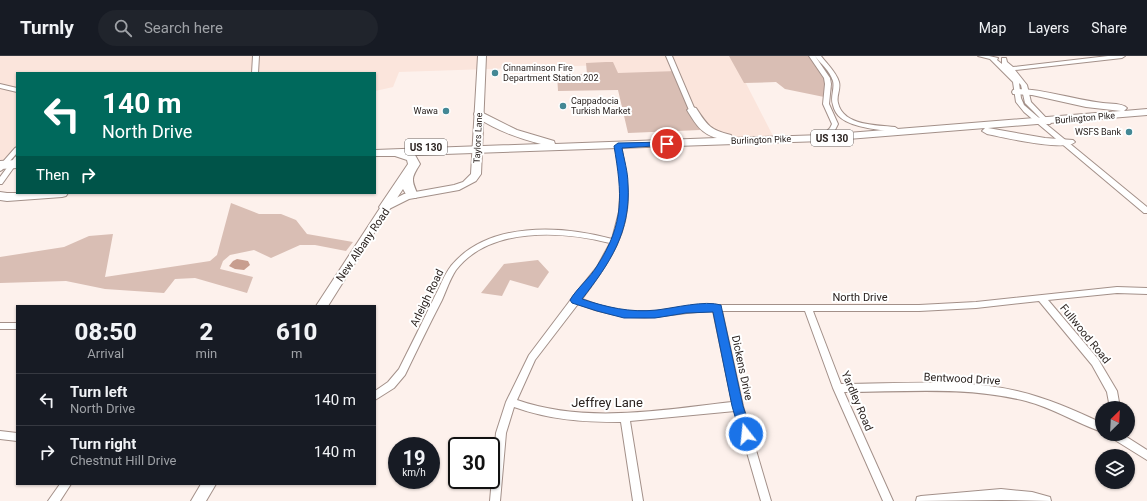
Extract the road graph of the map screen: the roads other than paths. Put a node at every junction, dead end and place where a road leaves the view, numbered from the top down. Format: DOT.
graph roads {
  1 [pos="256,56"];
  2 [pos="482,56"];
  3 [pos="670,56"];
  4 [pos="812,56"];
  5 [pos="818,56"];
  6 [pos="981,56"];
  7 [pos="1102,56"];
  8 [pos="1122,56"];
  9 [pos="1005,58"];
  10 [pos="992,59"];
  11 [pos="1005,69"];
  12 [pos="255,72"];
  13 [pos="0,86"];
  14 [pos="16,90"];
  15 [pos="1022,92"];
  16 [pos="1147,108"];
  17 [pos="1134,109"];
  18 [pos="692,110"];
  19 [pos="1147,112"];
  20 [pos="479,114"];
  21 [pos="1039,119"];
  22 [pos="478,126"];
  23 [pos="500,126"];
  24 [pos="961,128"];
  25 [pos="895,129"];
  26 [pos="827,134"];
  27 [pos="731,138"];
  28 [pos="686,139"];
  29 [pos="1067,142"];
  30 [pos="552,143"];
  31 [pos="618,146"];
  32 [pos="477,148"];
  33 [pos="376,149"];
  34 [pos="376,153"];
  35 [pos="396,153"];
  36 [pos="9,161"];
  37 [pos="406,176"];
  38 [pos="0,182"];
  39 [pos="48,194"];
  40 [pos="412,195"];
  41 [pos="0,196"];
  42 [pos="385,207"];
  43 [pos="1147,211"];
  44 [pos="615,242"];
  45 [pos="1147,291"];
  46 [pos="1041,298"];
  47 [pos="575,300"];
  48 [pos="323,305"];
  49 [pos="717,308"];
  50 [pos="808,308"];
  51 [pos="0,326"];
  52 [pos="16,326"];
  53 [pos="838,388"];
  54 [pos="376,395"];
  55 [pos="1114,401"];
  56 [pos="511,402"];
  57 [pos="738,406"];
  58 [pos="625,418"];
  59 [pos="1095,425"];
  60 [pos="0,435"];
  61 [pos="16,437"];
  62 [pos="1124,441"];
  63 [pos="1147,455"];
  64 [pos="65,485"];
  65 [pos="208,485"];
  66 [pos="53,501"];
  67 [pos="198,501"];
  68 [pos="495,501"];
  69 [pos="638,501"];
  70 [pos="766,501"];
  71 [pos="888,501"];
  72 [pos="921,501"];
  73 [pos="1046,501"];
  1 -- 12 [label="street"];
  2 -- 20 [label="street, Taylors Lane"];
  3 -- 18 [label="street"];
  4 -- 26 [label="street"];
  5 -- 25 [label="street"];
  6 -- 10 [label="street"];
  7 -- 8 [label="street"];
  7 -- 11 [label="street"];
  9 -- 10 [label="street"];
  9 -- 11 [label="street"];
  10 -- 11 [label="street"];
  11 -- 15 [label="street"];
  11 -- 15 [label="street"];
  13 -- 14 [label="street"];
  15 -- 17 [label="highway"];
  15 -- 21 [label="street"];
  15 -- 21 [label="street"];
  16 -- 17 [label="highway, Burlington Pike / US 130"];
  17 -- 21 [label="highway, Burlington Pike / US 130"];
  18 -- 27 [label="highway"];
  18 -- 28 [label="highway"];
  19 -- 21 [label="highway, Burlington Pike / US 130"];
  20 -- 22 [label="street, Taylors Lane"];
  20 -- 23 [label="highway"];
  21 -- 24 [label="highway, Burlington Pike / US 130"];
  21 -- 25 [label="highway, Burlington Pike / US 130"];
  21 -- 29 [label="street"];
  22 -- 23 [label="highway"];
  22 -- 32 [label="street, Taylors Lane"];
  23 -- 30 [label="highway"];
  24 -- 29 [label="highway"];
  24 -- 31 [label="highway, Burlington Pike / US 130"];
  25 -- 26 [label="highway, Burlington Pike / US 130"];
  26 -- 27 [label="highway, Burlington Pike / US 130"];
  27 -- 28 [label="highway, Burlington Pike / US 130"];
  28 -- 30 [label="highway, Burlington Pike / US 130"];
  29 -- 43 [label="street"];
  30 -- 32 [label="highway, Burlington Pike / US 130"];
  31 -- 32 [label="highway, Burlington Pike / US 130"];
  31 -- 44 [label="street"];
  32 -- 33 [label="highway, Burlington Pike / US 130"];
  32 -- 35 [label="highway, Burlington Pike / US 130"];
  32 -- 40 [label="street, Taylors Lane"];
  34 -- 35 [label="highway, Burlington Pike / US 130"];
  35 -- 37 [label="highway"];
  36 -- 38 [label="street"];
  37 -- 40 [label="highway"];
  37 -- 42 [label="highway"];
  39 -- 41 [label="highway"];
  40 -- 42 [label="street, New Albany Road"];
  42 -- 48 [label="street, New Albany Road"];
  44 -- 47 [label="street"];
  44 -- 54 [label="street, Arleigh Road"];
  45 -- 46 [label="street, North Drive"];
  46 -- 50 [label="street, North Drive"];
  46 -- 55 [label="street, Fullwood Road"];
  47 -- 49 [label="street, North Drive"];
  47 -- 56 [label="street"];
  49 -- 50 [label="street, North Drive"];
  49 -- 57 [label="street, Dickens Drive"];
  50 -- 53 [label="street, Yardley Road"];
  51 -- 52 [label="street"];
  53 -- 59 [label="street, Bentwood Drive"];
  53 -- 71 [label="street, Yardley Road"];
  56 -- 58 [label="street, Jeffrey Lane"];
  56 -- 68 [label="street"];
  57 -- 58 [label="street, Jeffrey Lane"];
  57 -- 70 [label="street, Dickens Drive"];
  58 -- 69 [label="street"];
  60 -- 61 [label="street"];
  62 -- 63 [label="street"];
  64 -- 66 [label="street"];
  65 -- 67 [label="street"];
  72 -- 73 [label="street"];
}
